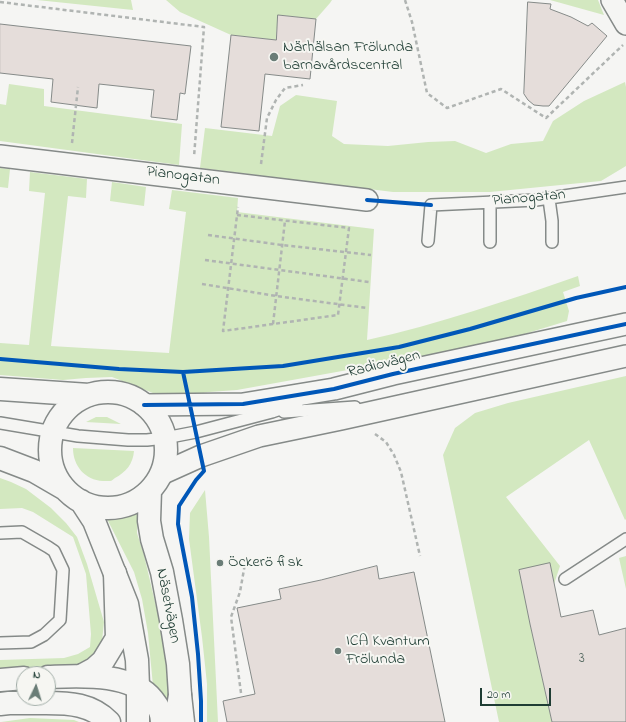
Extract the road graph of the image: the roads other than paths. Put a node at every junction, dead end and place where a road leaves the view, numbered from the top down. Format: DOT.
graph roads {
  1 [pos="612,0"];
  2 [pos="626,24"];
  3 [pos="0,156"];
  4 [pos="626,187"];
  5 [pos="550,199"];
  6 [pos="367,200"];
  7 [pos="490,202"];
  8 [pos="428,241"];
  9 [pos="490,242"];
  10 [pos="552,242"];
  11 [pos="626,324"];
  12 [pos="626,356"];
  13 [pos="0,389"];
  14 [pos="334,389"];
  15 [pos="89,395"];
  16 [pos="404,404"];
  17 [pos="144,405"];
  18 [pos="272,412"];
  19 [pos="0,423"];
  20 [pos="53,432"];
  21 [pos="165,438"];
  22 [pos="0,458"];
  23 [pos="155,482"];
  24 [pos="73,495"];
  25 [pos="0,533"];
  26 [pos="626,539"];
  27 [pos="115,573"];
  28 [pos="565,579"];
  29 [pos="0,643"];
  30 [pos="81,676"];
  31 [pos="56,677"];
  32 [pos="16,679"];
  33 [pos="0,680"];
  34 [pos="138,687"];
  35 [pos="180,695"];
  36 [pos="0,704"];
  37 [pos="109,722"];
  38 [pos="138,722"];
  39 [pos="162,722"];
  40 [pos="175,722"];
  41 [pos="183,722"];
  1 -- 2 [label="street"];
  3 -- 6 [label="street, Pianogatan"];
  4 -- 5 [label="lane, Pianogatan"];
  5 -- 7 [label="lane, Pianogatan"];
  5 -- 10 [label="lane"];
  7 -- 8 [label="lane, Pianogatan"];
  7 -- 9 [label="lane"];
  11 -- 14 [label="street, Radiovägen"];
  12 -- 16 [label="street"];
  13 -- 15 [label="main road"];
  14 -- 17 [label="street, Radiovägen"];
  14 -- 18 [label="lane"];
  15 -- 17 [label="main road"];
  15 -- 20 [label="main road"];
  16 -- 18 [label="lane"];
  16 -- 23 [label="street"];
  17 -- 21 [label="main road"];
  18 -- 21 [label="lane"];
  19 -- 20 [label="lane"];
  20 -- 21 [label="lane"];
  20 -- 24 [label="main road"];
  21 -- 23 [label="main road, Näsetvägen"];
  22 -- 24 [label="main road"];
  23 -- 24 [label="main road"];
  23 -- 35 [label="main road, Näsetvägen"];
  24 -- 27 [label="main road"];
  25 -- 29 [label="lane"];
  26 -- 28 [label="lane"];
  27 -- 30 [label="main road"];
  27 -- 34 [label="main road"];
  30 -- 31 [label="main road"];
  30 -- 34 [label="main road"];
  32 -- 33 [label="main road"];
  34 -- 38 [label="main road"];
  34 -- 39 [label="main road"];
  35 -- 40 [label="main road, Näsetvägen"];
  35 -- 41 [label="main road"];
  36 -- 37 [label="main road"];
}
